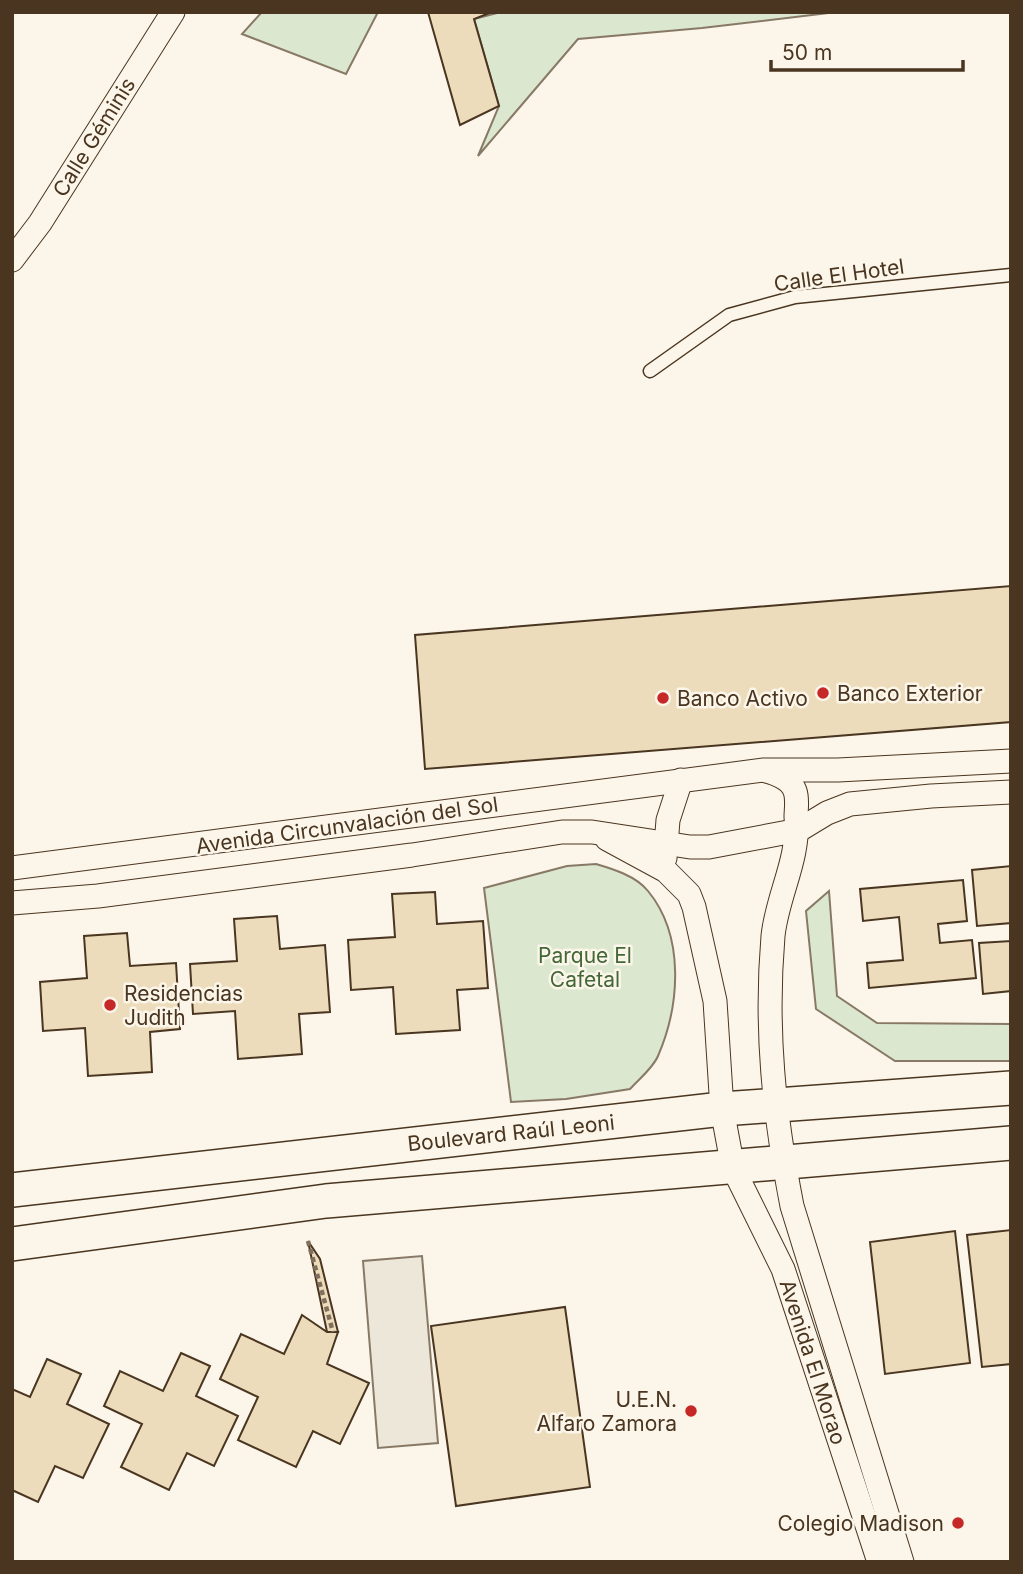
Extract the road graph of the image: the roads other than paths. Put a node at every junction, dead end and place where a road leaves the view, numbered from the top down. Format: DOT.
graph roads {
  1 [pos="173,12"];
  2 [pos="12,260"];
  3 [pos="1011,275"];
  4 [pos="650,371"];
  5 [pos="1011,761"];
  6 [pos="764,770"];
  7 [pos="681,780"];
  8 [pos="1011,792"];
  9 [pos="799,830"];
  10 [pos="592,832"];
  11 [pos="667,843"];
  12 [pos="12,868"];
  13 [pos="666,872"];
  14 [pos="12,903"];
  15 [pos="1011,1088"];
  16 [pos="774,1105"];
  17 [pos="722,1109"];
  18 [pos="1011,1143"];
  19 [pos="784,1163"];
  20 [pos="733,1168"];
  21 [pos="12,1190"];
  22 [pos="12,1244"];
  23 [pos="879,1562"];
  24 [pos="902,1562"];
  1 -- 2 [label="street, Calle Géminis"];
  3 -- 4 [label="lane, Calle El Hotel"];
  5 -- 6 [label="street, Avenida Circunvalación del Sol"];
  6 -- 7 [label="street, Avenida Circunvalación del Sol"];
  6 -- 9 [label="street"];
  7 -- 11 [label="street"];
  7 -- 12 [label="street, Avenida Circunvalación del Sol"];
  8 -- 9 [label="street, Avenida Circunvalación del Sol"];
  9 -- 11 [label="street, Avenida Circunvalación del Sol"];
  9 -- 16 [label="street"];
  10 -- 11 [label="street, Avenida Circunvalación del Sol"];
  10 -- 13 [label="street, Avenida Circunvalación del Sol"];
  10 -- 14 [label="street, Avenida Circunvalación del Sol"];
  11 -- 13 [label="street"];
  13 -- 17 [label="street, Avenida Circunvalación del Sol"];
  15 -- 16 [label="main road, Boulevard Raúl Leoni"];
  16 -- 17 [label="main road, Boulevard Raúl Leoni"];
  16 -- 19 [label="street, Avenida El Morao"];
  17 -- 20 [label="street, Avenida El Morao"];
  17 -- 21 [label="main road, Boulevard Raúl Leoni"];
  18 -- 19 [label="main road"];
  19 -- 20 [label="main road"];
  19 -- 24 [label="street, Avenida El Morao"];
  20 -- 22 [label="main road"];
  20 -- 23 [label="street, Avenida El Morao"];
}
